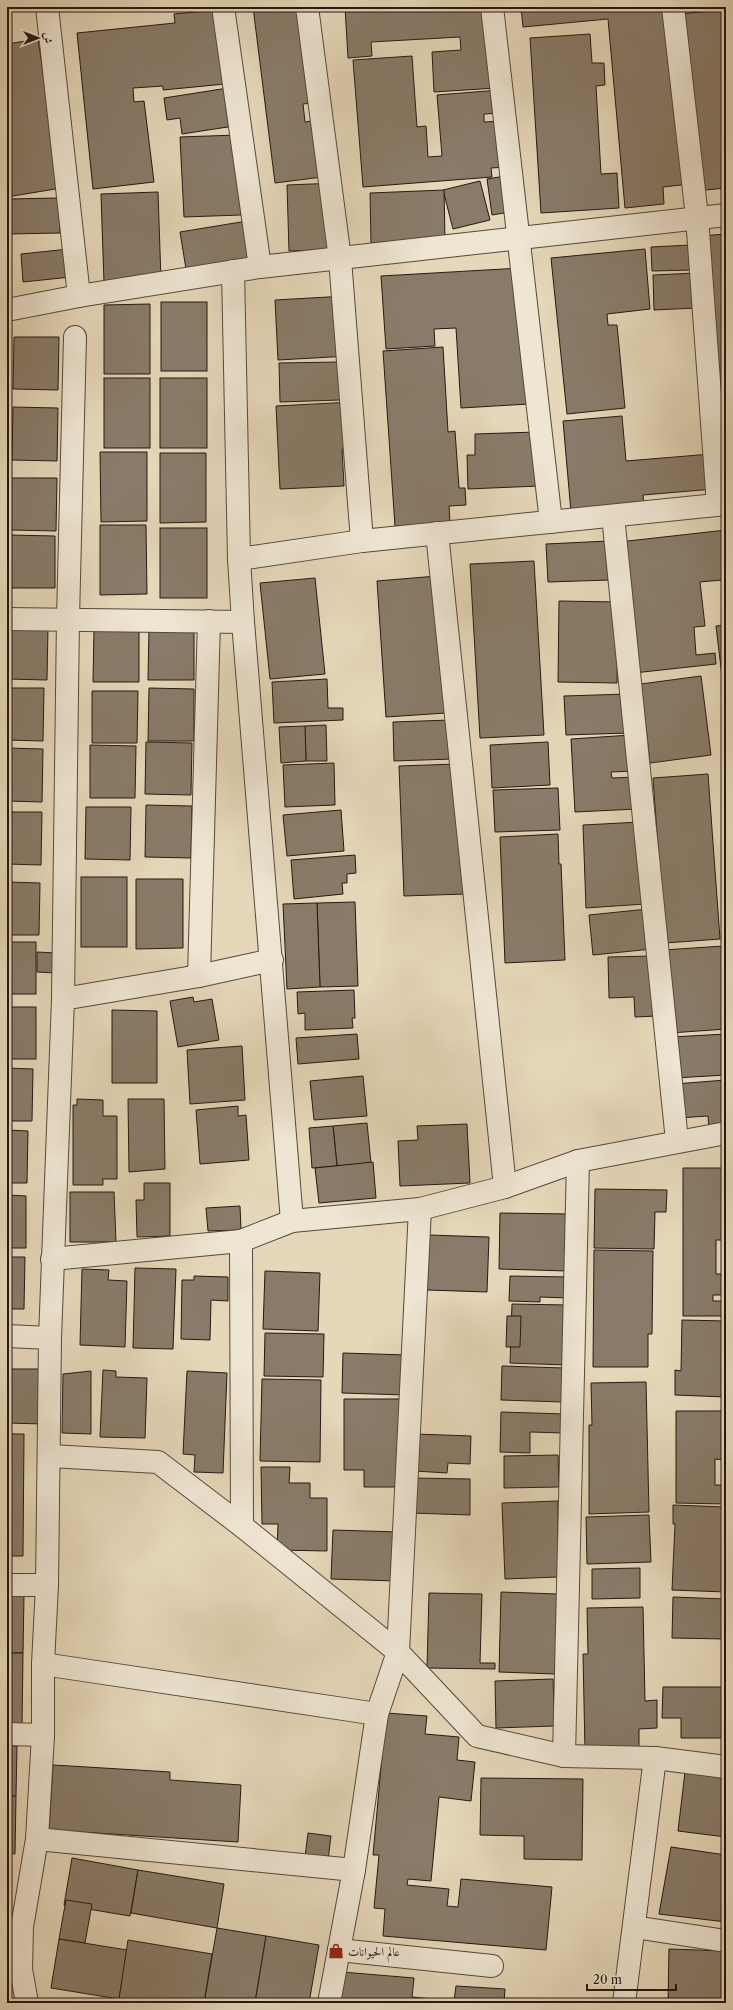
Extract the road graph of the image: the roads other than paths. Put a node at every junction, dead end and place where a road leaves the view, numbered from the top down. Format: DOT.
graph roads {
  1 [pos="47,7"];
  2 [pos="223,7"];
  3 [pos="307,7"];
  4 [pos="492,7"];
  5 [pos="673,7"];
  6 [pos="726,215"];
  7 [pos="698,217"];
  8 [pos="519,238"];
  9 [pos="340,259"];
  10 [pos="260,267"];
  11 [pos="233,271"];
  12 [pos="79,296"];
  13 [pos="7,310"];
  14 [pos="75,337"];
  15 [pos="722,505"];
  16 [pos="613,516"];
  17 [pos="551,522"];
  18 [pos="437,533"];
  19 [pos="362,541"];
  20 [pos="239,559"];
  21 [pos="68,618"];
  22 [pos="7,619"];
  23 [pos="209,621"];
  24 [pos="242,622"];
  25 [pos="272,960"];
  26 [pos="199,976"];
  27 [pos="63,999"];
  28 [pos="726,1133"];
  29 [pos="677,1141"];
  30 [pos="578,1161"];
  31 [pos="505,1186"];
  32 [pos="420,1209"];
  33 [pos="292,1221"];
  34 [pos="240,1241"];
  35 [pos="52,1259"];
  36 [pos="7,1336"];
  37 [pos="50,1338"];
  38 [pos="50,1456"];
  39 [pos="242,1526"];
  40 [pos="7,1585"];
  41 [pos="48,1585"];
  42 [pos="398,1652"];
  43 [pos="43,1664"];
  44 [pos="377,1714"];
  45 [pos="7,1734"];
  46 [pos="43,1735"];
  47 [pos="564,1756"];
  48 [pos="655,1758"];
  49 [pos="726,1767"];
  50 [pos="37,1839"];
  51 [pos="354,1870"];
  52 [pos="22,1926"];
  53 [pos="634,1927"];
  54 [pos="726,1941"];
  55 [pos="339,1950"];
  56 [pos="7,1961"];
  57 [pos="492,1966"];
  58 [pos="27,2003"];
  59 [pos="329,2003"];
  60 [pos="624,2003"];
  1 -- 12 [label="street"];
  2 -- 10 [label="street"];
  3 -- 9 [label="street"];
  4 -- 8 [label="street"];
  5 -- 7 [label="street"];
  6 -- 7 [label="street"];
  7 -- 8 [label="street"];
  7 -- 15 [label="street"];
  8 -- 9 [label="street"];
  8 -- 17 [label="street"];
  9 -- 10 [label="street"];
  9 -- 19 [label="street"];
  10 -- 11 [label="street"];
  11 -- 12 [label="street"];
  11 -- 20 [label="street"];
  12 -- 13 [label="street"];
  14 -- 21 [label="street"];
  15 -- 16 [label="street"];
  16 -- 17 [label="street"];
  16 -- 29 [label="street"];
  17 -- 18 [label="street"];
  18 -- 19 [label="street"];
  18 -- 31 [label="street"];
  19 -- 20 [label="street"];
  20 -- 24 [label="street"];
  21 -- 22 [label="street"];
  21 -- 23 [label="street"];
  21 -- 27 [label="street"];
  23 -- 24 [label="street"];
  23 -- 26 [label="street"];
  24 -- 25 [label="street"];
  25 -- 26 [label="street"];
  25 -- 33 [label="street"];
  26 -- 27 [label="street"];
  27 -- 35 [label="street"];
  28 -- 29 [label="street"];
  29 -- 30 [label="street"];
  30 -- 31 [label="street"];
  30 -- 47 [label="street"];
  31 -- 32 [label="street"];
  32 -- 33 [label="street"];
  32 -- 42 [label="street"];
  33 -- 34 [label="street"];
  34 -- 35 [label="street"];
  34 -- 39 [label="street"];
  35 -- 37 [label="street"];
  36 -- 37 [label="street"];
  37 -- 38 [label="street"];
  38 -- 39 [label="street"];
  38 -- 41 [label="street"];
  39 -- 42 [label="street"];
  40 -- 41 [label="street"];
  41 -- 43 [label="street"];
  42 -- 44 [label="street"];
  42 -- 47 [label="street"];
  43 -- 44 [label="street"];
  43 -- 46 [label="street"];
  44 -- 51 [label="street"];
  45 -- 46 [label="street"];
  46 -- 50 [label="street"];
  47 -- 48 [label="street"];
  48 -- 49 [label="street"];
  48 -- 53 [label="street"];
  50 -- 51 [label="street"];
  50 -- 52 [label="street"];
  51 -- 55 [label="street"];
  52 -- 56 [label="street"];
  52 -- 58 [label="street"];
  53 -- 54 [label="street"];
  53 -- 60 [label="street"];
  55 -- 57 [label="street"];
  55 -- 59 [label="street"];
}
